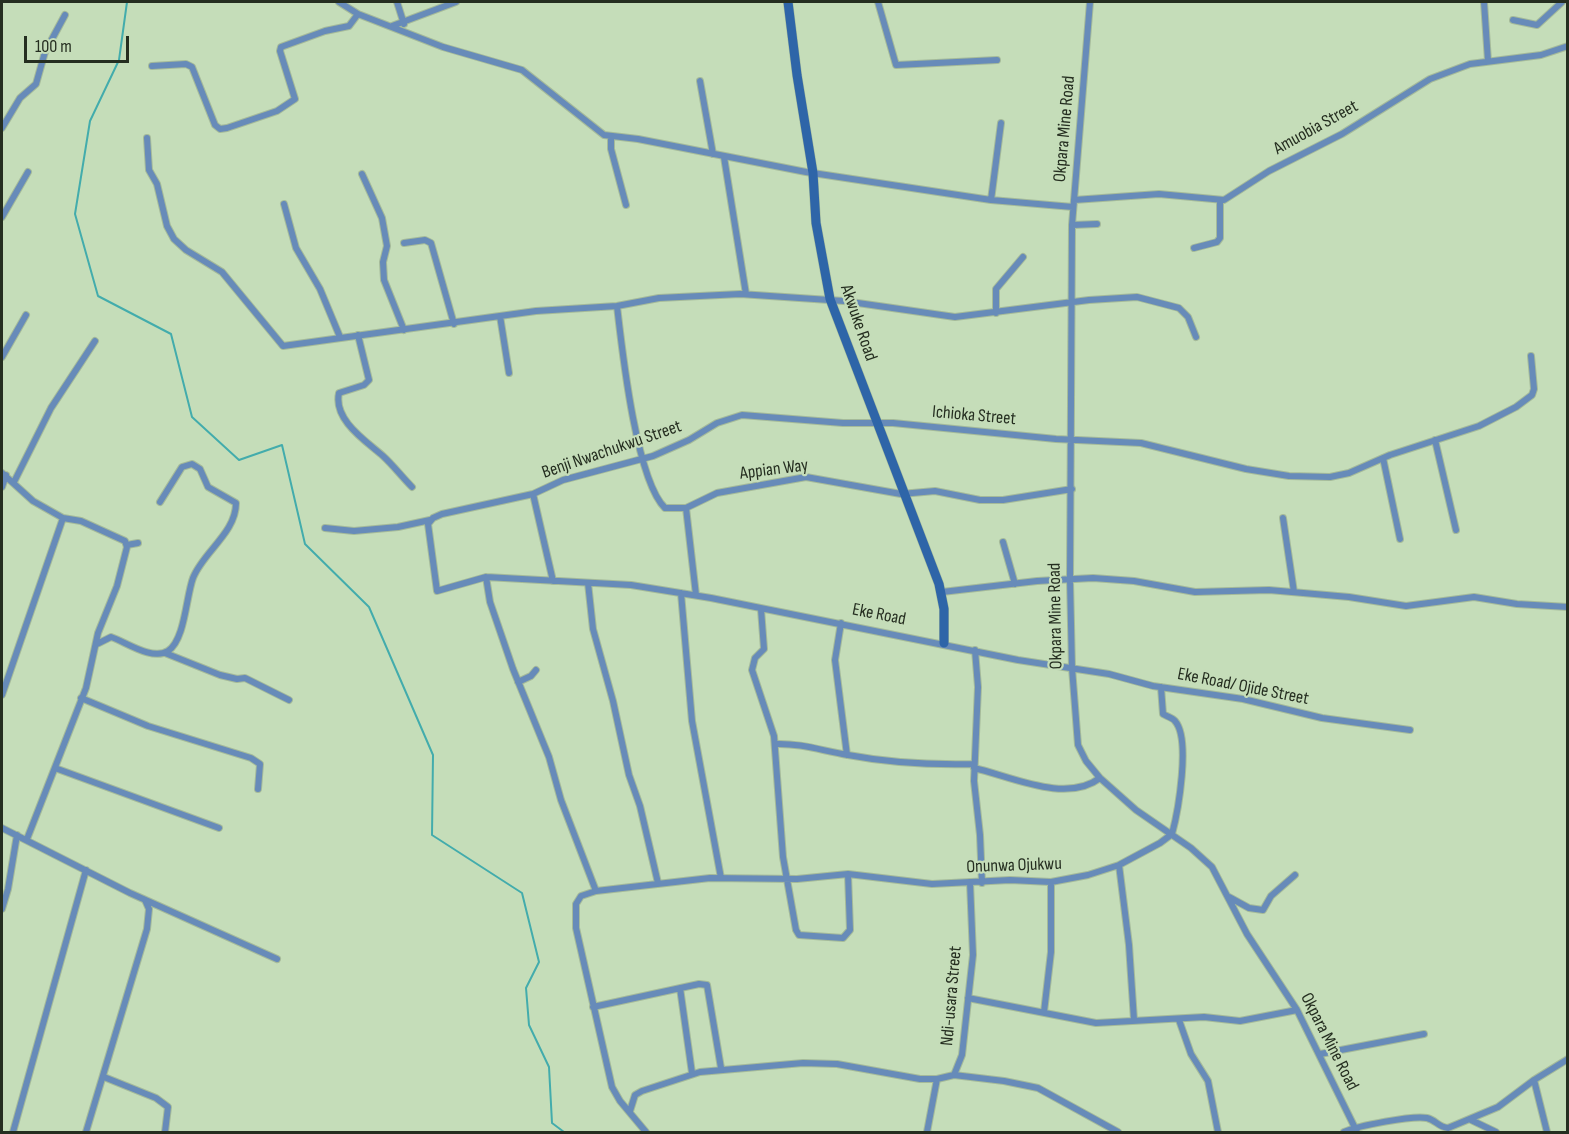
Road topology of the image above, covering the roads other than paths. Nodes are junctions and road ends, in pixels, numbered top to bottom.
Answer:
1 (339, 2) edge
2 (397, 2) edge
3 (456, 2) edge
4 (789, 2) edge
5 (878, 2) edge
6 (1090, 2) edge
7 (1484, 2) edge
8 (1562, 2) edge
9 (358, 14) junction
10 (65, 15) dead end
11 (403, 20) junction
12 (1513, 20) dead end
13 (392, 26) junction
14 (404, 31) junction
15 (1568, 46) edge
16 (997, 60) dead end
17 (1488, 61) junction
18 (152, 66) dead end
19 (700, 81) dead end
20 (1001, 123) dead end
21 (2, 128) edge
22 (611, 137) junction
23 (147, 138) dead end
24 (713, 154) junction
25 (724, 157) junction
26 (28, 172) dead end
27 (813, 173) junction
28 (362, 174) dead end
29 (991, 200) junction
30 (1220, 201) junction
31 (1074, 203) junction
32 (284, 204) dead end
33 (626, 205) dead end
34 (2, 217) edge
35 (1097, 224) dead end
36 (1072, 225) junction
37 (404, 243) dead end
38 (1194, 248) dead end
39 (1023, 257) dead end
40 (746, 294) junction
41 (830, 299) junction
42 (1071, 302) junction
43 (617, 306) junction
44 (996, 313) junction
45 (26, 315) dead end
46 (500, 316) junction
47 (454, 324) junction
48 (404, 330) junction
49 (358, 335) junction
50 (1196, 337) dead end
51 (340, 338) junction
52 (94, 341) dead end
53 (1531, 356) dead end
54 (2, 357) edge
55 (509, 373) dead end
56 (875, 422) junction
57 (1070, 440) junction
58 (1435, 440) junction
59 (1383, 458) junction
60 (642, 460) junction
61 (4, 474) edge
62 (14, 482) junction
63 (2, 487) edge
64 (412, 487) dead end
65 (1072, 489) junction
66 (904, 494) junction
67 (533, 495) junction
68 (160, 502) dead end
69 (686, 508) junction
70 (63, 518) junction
71 (1283, 518) dead end
72 (430, 520) junction
73 (325, 528) dead end
74 (1456, 530) dead end
75 (1400, 538) dead end
76 (1003, 542) dead end
77 (138, 543) dead end
78 (126, 545) junction
79 (486, 577) junction
80 (1070, 580) junction
81 (553, 581) junction
82 (588, 583) junction
83 (1015, 584) junction
84 (942, 592) junction
85 (1294, 592) junction
86 (681, 593) junction
87 (696, 595) junction
88 (1568, 607) edge
89 (761, 609) junction
90 (842, 623) junction
91 (944, 643) junction
92 (97, 644) junction
93 (975, 650) junction
94 (165, 653) junction
95 (1072, 668) junction
96 (536, 670) dead end
97 (518, 682) junction
98 (1161, 687) junction
99 (2, 694) edge
100 (81, 698) junction
101 (289, 700) dead end
102 (1410, 730) dead end
103 (775, 744) junction
104 (847, 755) junction
105 (974, 766) junction
106 (55, 768) junction
107 (1100, 778) junction
108 (258, 789) dead end
109 (2, 828) edge
110 (219, 828) dead end
111 (1172, 834) junction
112 (16, 835) junction
113 (27, 839) junction
114 (1119, 865) junction
115 (86, 870) junction
116 (848, 874) junction
117 (1295, 875) dead end
118 (721, 878) junction
119 (788, 879) junction
120 (970, 882) junction
121 (1051, 882) junction
122 (658, 883) junction
123 (982, 883) junction
124 (596, 891) junction
125 (1229, 897) junction
126 (146, 900) junction
127 (2, 909) edge
128 (278, 959) dead end
129 (680, 988) junction
130 (968, 998) junction
131 (592, 1007) junction
132 (1297, 1010) junction
133 (1044, 1012) junction
134 (1134, 1020) junction
135 (1179, 1020) junction
136 (1424, 1034) dead end
137 (1320, 1054) junction
138 (1568, 1059) edge
139 (721, 1068) junction
140 (692, 1073) junction
141 (954, 1075) junction
142 (104, 1077) junction
143 (937, 1079) junction
144 (1534, 1080) junction
145 (630, 1111) junction
146 (1471, 1120) junction
147 (1355, 1130) edge
148 (13, 1132) edge
149 (86, 1132) edge
150 (165, 1132) edge
151 (646, 1132) edge
152 (927, 1132) edge
153 (1118, 1132) edge
154 (1218, 1132) edge
155 (1344, 1132) edge
156 (1496, 1132) edge
157 (1547, 1132) edge

1 - 9 street
2 - 11 street
3 - 11 street
4 - 27 main road, Akwuke Road
5 - 16 street
6 - 31 street, Okpara Mine Road
7 - 17 street
8 - 12 street
9 - 13 street
9 - 18 street
10 - 21 street
11 - 13 street
11 - 14 street
13 - 14 street
14 - 22 street
15 - 17 street, Amuobia Street
17 - 30 street, Amuobia Street
19 - 24 street
20 - 29 street
22 - 24 street
22 - 33 street
23 - 51 street
24 - 25 street
25 - 27 street
25 - 40 street
26 - 34 street
27 - 29 street
27 - 41 main road, Akwuke Road
28 - 48 street
29 - 31 street
30 - 31 street
30 - 38 street
31 - 36 street, Okpara Mine Road
32 - 51 street
35 - 36 street
36 - 42 street, Okpara Mine Road
37 - 47 street
39 - 44 street
40 - 41 street
40 - 43 street
41 - 44 street
41 - 56 main road, Akwuke Road
42 - 44 street
42 - 50 street
42 - 57 street, Okpara Mine Road
43 - 46 street
43 - 60 street
45 - 54 street
46 - 47 street
46 - 55 street
47 - 48 street
48 - 49 street
49 - 51 street
49 - 64 street
52 - 62 street
53 - 58 street, Ichioka Street
56 - 57 street, Ichioka Street
56 - 60 street, Benji Nwachukwu Street
56 - 66 main road, Akwuke Road
57 - 59 street, Ichioka Street
57 - 65 street, Okpara Mine Road
58 - 59 street, Ichioka Street
58 - 74 street
59 - 75 street
60 - 67 street, Benji Nwachukwu Street
60 - 69 street
61 - 62 street
61 - 63 street
62 - 70 street
65 - 66 street, Appian Way
65 - 80 street, Okpara Mine Road
66 - 69 street, Appian Way
66 - 84 main road, Akwuke Road
67 - 72 street, Benji Nwachukwu Street
67 - 81 street
68 - 94 street
69 - 87 street
70 - 78 street
70 - 99 street
71 - 85 street
72 - 73 street, Benji Nwachukwu Street
72 - 79 street, Eke Road
76 - 83 street
77 - 78 street
78 - 92 street
79 - 81 street, Eke Road
79 - 97 street
80 - 83 street
80 - 85 street
80 - 95 street, Okpara Mine Road
81 - 82 street, Eke Road
82 - 86 street, Eke Road
82 - 122 street
83 - 84 street
84 - 91 main road, Akwuke Road
85 - 88 street
86 - 87 street, Eke Road
86 - 118 street
87 - 89 street, Eke Road
89 - 90 street, Eke Road
89 - 103 street
90 - 91 street, Eke Road
90 - 104 street
91 - 93 street, Eke Road
92 - 94 street
92 - 100 street
93 - 95 street, Eke Road
93 - 105 street
94 - 101 street
95 - 98 street, Eke Road/ Ojide Street
95 - 107 street, Okpara Mine Road
96 - 97 street
97 - 124 street
98 - 102 street, Eke Road/ Ojide Street
98 - 111 street
100 - 106 street
100 - 108 street
103 - 104 street
103 - 119 street
104 - 105 street
105 - 107 street
105 - 123 street
106 - 110 street
106 - 113 street
107 - 111 street, Okpara Mine Road
109 - 112 street
111 - 114 street, Onunwa Ojukwu
111 - 125 street, Okpara Mine Road
112 - 113 street
112 - 127 street
113 - 115 street
114 - 121 street, Onunwa Ojukwu
114 - 134 street
115 - 126 street
115 - 148 street
116 - 119 street, Onunwa Ojukwu
116 - 119 street
116 - 120 street, Onunwa Ojukwu
117 - 125 street
118 - 119 street, Onunwa Ojukwu
118 - 122 street, Onunwa Ojukwu
120 - 123 street, Onunwa Ojukwu
120 - 130 street, Ndi-usara Street
121 - 123 street, Onunwa Ojukwu
121 - 133 street
122 - 124 street, Onunwa Ojukwu
124 - 131 street
125 - 132 street, Okpara Mine Road
126 - 128 street
126 - 142 street
129 - 131 street
129 - 139 street
129 - 140 street
130 - 133 street
130 - 141 street, Ndi-usara Street
131 - 145 street
132 - 135 street
132 - 137 street, Okpara Mine Road
133 - 134 street
134 - 135 street
135 - 154 street
136 - 137 street
137 - 147 street, Okpara Mine Road
138 - 144 street
139 - 140 street
139 - 143 street
140 - 145 street
141 - 143 street
141 - 153 street
142 - 149 street
142 - 150 street
143 - 152 street
144 - 146 street
144 - 157 street
145 - 151 street
146 - 147 street
146 - 156 street
147 - 155 street

